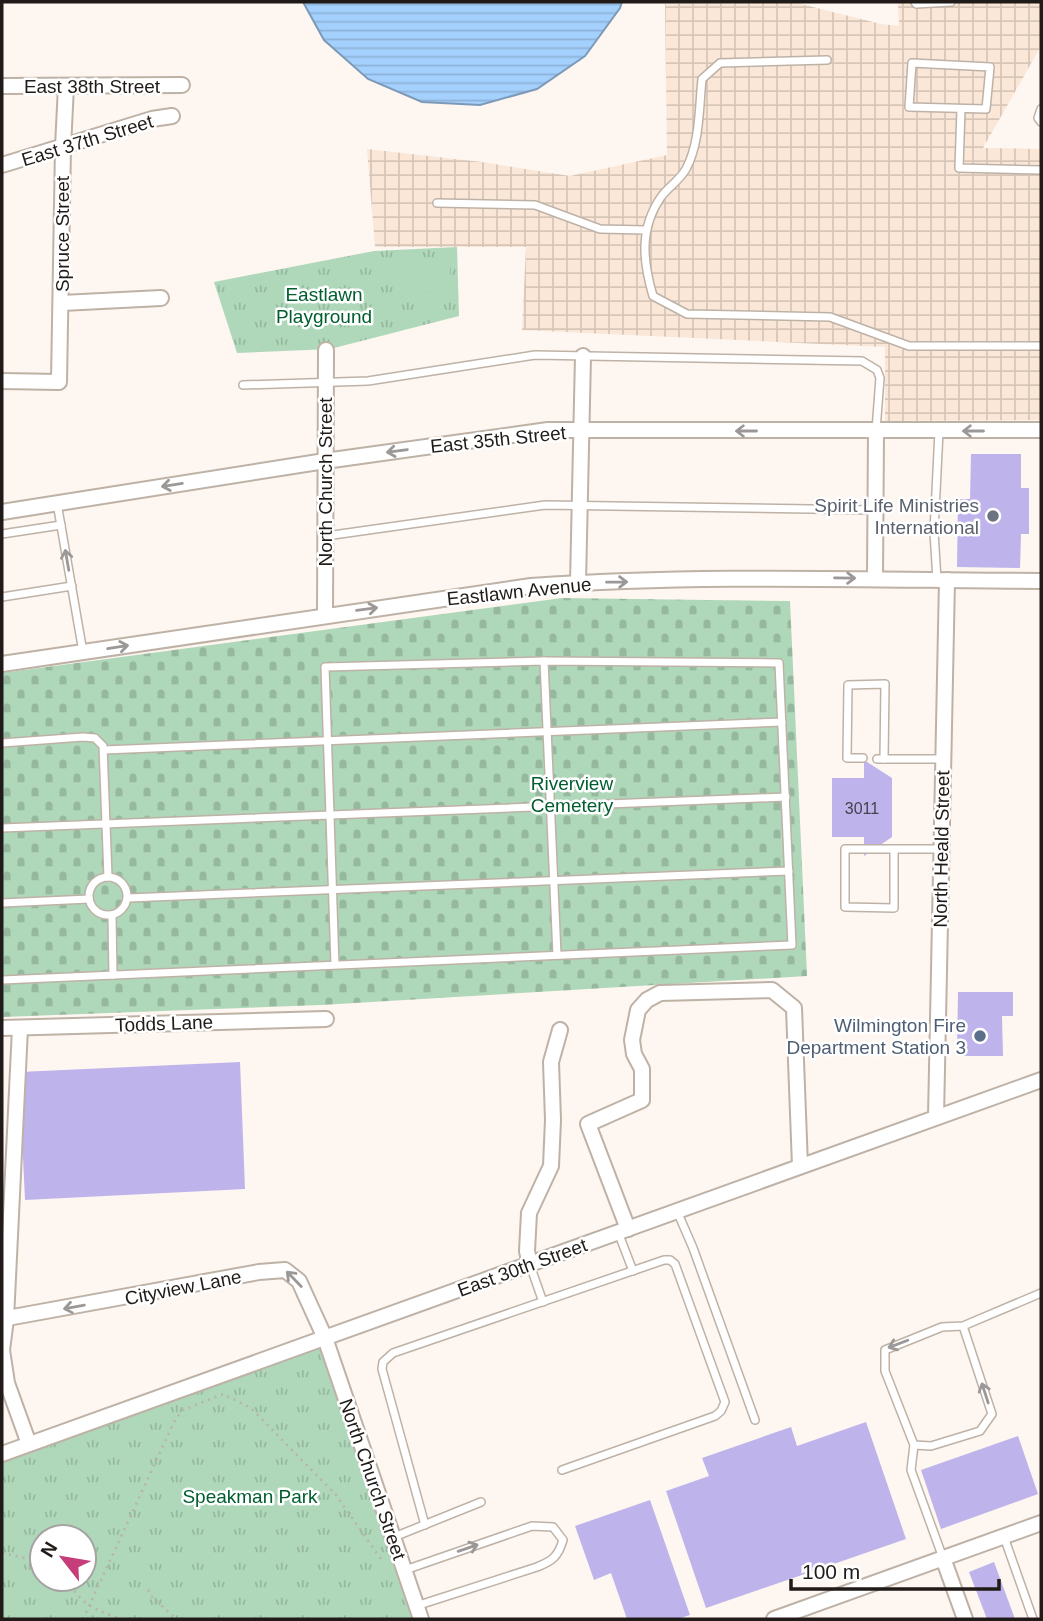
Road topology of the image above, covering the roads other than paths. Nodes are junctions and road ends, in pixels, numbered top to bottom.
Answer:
1 (915, 2) edge
2 (951, 2) edge
3 (827, 60) dead end
4 (182, 85) dead end
5 (2, 86) edge
6 (66, 86) junction
7 (1041, 109) edge
8 (961, 110) junction
9 (172, 116) dead end
10 (1041, 122) edge
11 (63, 147) junction
12 (2, 165) edge
13 (1041, 170) edge
14 (437, 203) dead end
15 (646, 230) junction
16 (161, 298) dead end
17 (62, 303) junction
18 (1041, 346) edge
19 (326, 350) dead end
20 (583, 356) junction
21 (2, 381) edge
22 (326, 383) junction
23 (243, 385) dead end
24 (582, 430) junction
25 (1041, 430) edge
26 (939, 431) junction
27 (876, 432) junction
28 (325, 461) junction
29 (57, 503) junction
30 (582, 505) junction
31 (876, 510) junction
32 (2, 512) edge
33 (61, 525) junction
34 (2, 534) edge
35 (325, 536) junction
36 (875, 579) junction
37 (942, 580) junction
38 (1041, 581) edge
39 (578, 583) junction
40 (72, 586) junction
41 (2, 597) edge
42 (325, 615) junction
43 (83, 652) junction
44 (544, 661) junction
45 (2, 664) edge
46 (782, 722) junction
47 (547, 732) junction
48 (328, 741) junction
49 (2, 743) edge
50 (104, 750) junction
51 (863, 758) dead end
52 (943, 760) junction
53 (786, 797) junction
54 (551, 806) junction
55 (330, 815) junction
56 (107, 824) junction
57 (2, 828) edge
58 (894, 849) junction
59 (942, 849) junction
60 (789, 871) junction
61 (108, 877) junction
62 (554, 881) junction
63 (332, 890) junction
64 (128, 898) junction
65 (89, 900) junction
66 (2, 903) edge
67 (112, 916) junction
68 (557, 955) junction
69 (335, 965) junction
70 (113, 975) junction
71 (2, 980) edge
72 (326, 1019) dead end
73 (20, 1027) junction
74 (2, 1028) edge
75 (560, 1030) dead end
76 (1041, 1080) edge
77 (936, 1117) junction
78 (800, 1166) junction
79 (677, 1211) junction
80 (6, 1227) edge
81 (623, 1231) junction
82 (530, 1265) junction
83 (633, 1271) junction
84 (1041, 1293) edge
85 (543, 1302) junction
86 (4, 1319) edge
87 (964, 1326) junction
88 (326, 1338) junction
89 (755, 1420) dead end
90 (29, 1444) junction
91 (914, 1445) junction
92 (2, 1454) edge
93 (562, 1470) dead end
94 (481, 1502) dead end
95 (1041, 1523) edge
96 (425, 1525) junction
97 (393, 1537) junction
98 (1004, 1537) junction
99 (943, 1558) junction
100 (404, 1570) junction
101 (418, 1613) edge
102 (774, 1619) edge
103 (965, 1619) edge
104 (1033, 1619) edge

1 - 2 lane
3 - 15 lane
4 - 6 street, East 38th Street
5 - 6 street, East 38th Street
6 - 11 street, Spruce Street
7 - 10 lane
8 - 8 lane
8 - 13 lane
9 - 11 street, East 37th Street
11 - 12 street, East 37th Street
11 - 17 street, Spruce Street
14 - 15 lane
15 - 18 lane
16 - 17 street
17 - 21 street, Spruce Street
19 - 22 street, North Church Street
20 - 22 lane
20 - 24 street
20 - 27 lane
22 - 23 lane
22 - 28 street, North Church Street
27 -> 24 street, East 35th Street
24 -> 28 street, East 35th Street
24 - 30 street
25 -> 26 street, East 35th Street
26 - 27 street, East 35th Street
26 - 37 lane
27 - 31 street
28 -> 29 street, East 35th Street
28 - 35 street, North Church Street
29 - 32 street, East 35th Street
29 - 33 lane
30 - 31 lane
30 - 35 lane
30 - 39 street
31 - 36 street
33 - 34 lane
40 -> 33 lane
35 - 42 street, North Church Street
36 - 37 street, Eastlawn Avenue
39 -> 36 street, Eastlawn Avenue
37 - 38 street, Eastlawn Avenue
37 - 52 street, North Heald Street
42 -> 39 street, Eastlawn Avenue
40 - 41 lane
40 - 43 lane
43 -> 42 street, Eastlawn Avenue
43 - 45 street, Eastlawn Avenue
44 - 46 lane
44 - 47 lane
44 - 48 lane
46 - 47 lane
46 - 53 lane
47 - 48 lane
47 - 54 lane
48 - 50 lane
48 - 55 lane
49 - 50 lane
50 - 56 lane
51 - 52 lane
52 - 59 street, North Heald Street
53 - 54 lane
53 - 60 lane
54 - 55 lane
54 - 62 lane
55 - 56 lane
55 - 63 lane
56 - 57 lane
56 - 61 lane
58 - 58 lane
58 - 59 lane
59 - 77 street, North Heald Street
60 - 62 lane
60 - 68 lane
61 - 64 lane
61 - 65 lane
62 - 63 lane
62 - 68 lane
63 - 64 lane
63 - 69 lane
64 - 67 lane
65 - 66 lane
65 - 67 lane
67 - 70 lane
68 - 69 lane
69 - 70 lane
70 - 71 lane
72 - 73 street, Todds Lane
73 - 74 street, Todds Lane
73 - 80 street
75 - 82 street
76 - 77 street, East 30th Street
77 - 78 street, East 30th Street
78 - 79 street, East 30th Street
78 - 81 street
79 - 81 street, East 30th Street
79 - 89 lane
80 - 86 street
81 - 82 street, East 30th Street
81 - 83 lane
82 - 85 lane
82 - 88 street, East 30th Street
83 - 85 lane
83 - 93 lane
84 - 87 lane
85 - 96 lane
88 -> 86 street, Cityview Lane
86 - 90 street
91 -> 87 lane
87 -> 91 lane
88 - 90 street, East 30th Street
88 - 97 street, North Church Street
90 - 92 street, East 30th Street
91 - 99 lane
94 - 96 lane
95 - 98 street
96 - 97 lane
97 - 100 street, North Church Street
98 - 99 street
98 - 104 lane
99 - 102 street
99 - 103 street
100 - 101 street, North Church Street
100 -> 101 lane

